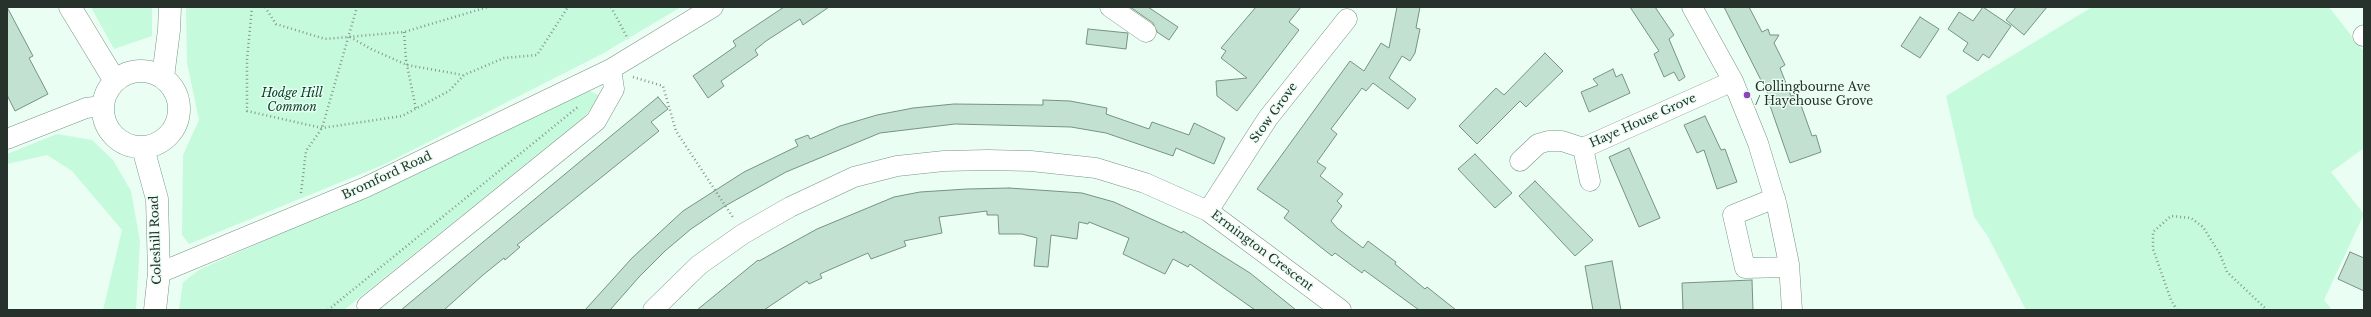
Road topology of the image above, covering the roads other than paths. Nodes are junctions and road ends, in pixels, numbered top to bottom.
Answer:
1 (70, 7) edge
2 (170, 7) edge
3 (713, 7) edge
4 (1110, 7) edge
5 (1692, 7) edge
6 (1347, 19) dead end
7 (1146, 32) dead end
8 (611, 69) junction
9 (162, 77) junction
10 (114, 81) junction
11 (1733, 81) junction
12 (102, 106) junction
13 (7, 139) edge
14 (143, 148) junction
15 (1583, 148) junction
16 (1520, 161) dead end
17 (1590, 181) dead end
18 (1774, 198) junction
19 (1208, 211) junction
20 (1789, 267) junction
21 (159, 273) junction
22 (367, 306) dead end
23 (155, 310) edge
24 (652, 310) edge
25 (1341, 310) edge
26 (1792, 310) edge

1 - 10 main road
2 - 9 main road
3 - 8 street, Bromford Road
4 - 7 street
5 - 11 street
6 - 19 street, Stow Grove
8 - 21 street, Bromford Road
8 - 22 street
9 - 10 main road
9 - 14 main road
10 - 12 main road
11 - 15 street, Haye House Grove
11 - 18 street
12 - 13 street
12 - 14 main road
14 - 21 main road, Coleshill Road
15 - 16 street
15 - 17 street, Haye House Grove
18 - 20 street
18 - 20 street
19 - 24 street, Ermington Crescent
19 - 25 street, Ermington Crescent
20 - 26 street
21 - 23 main road, Coleshill Road

